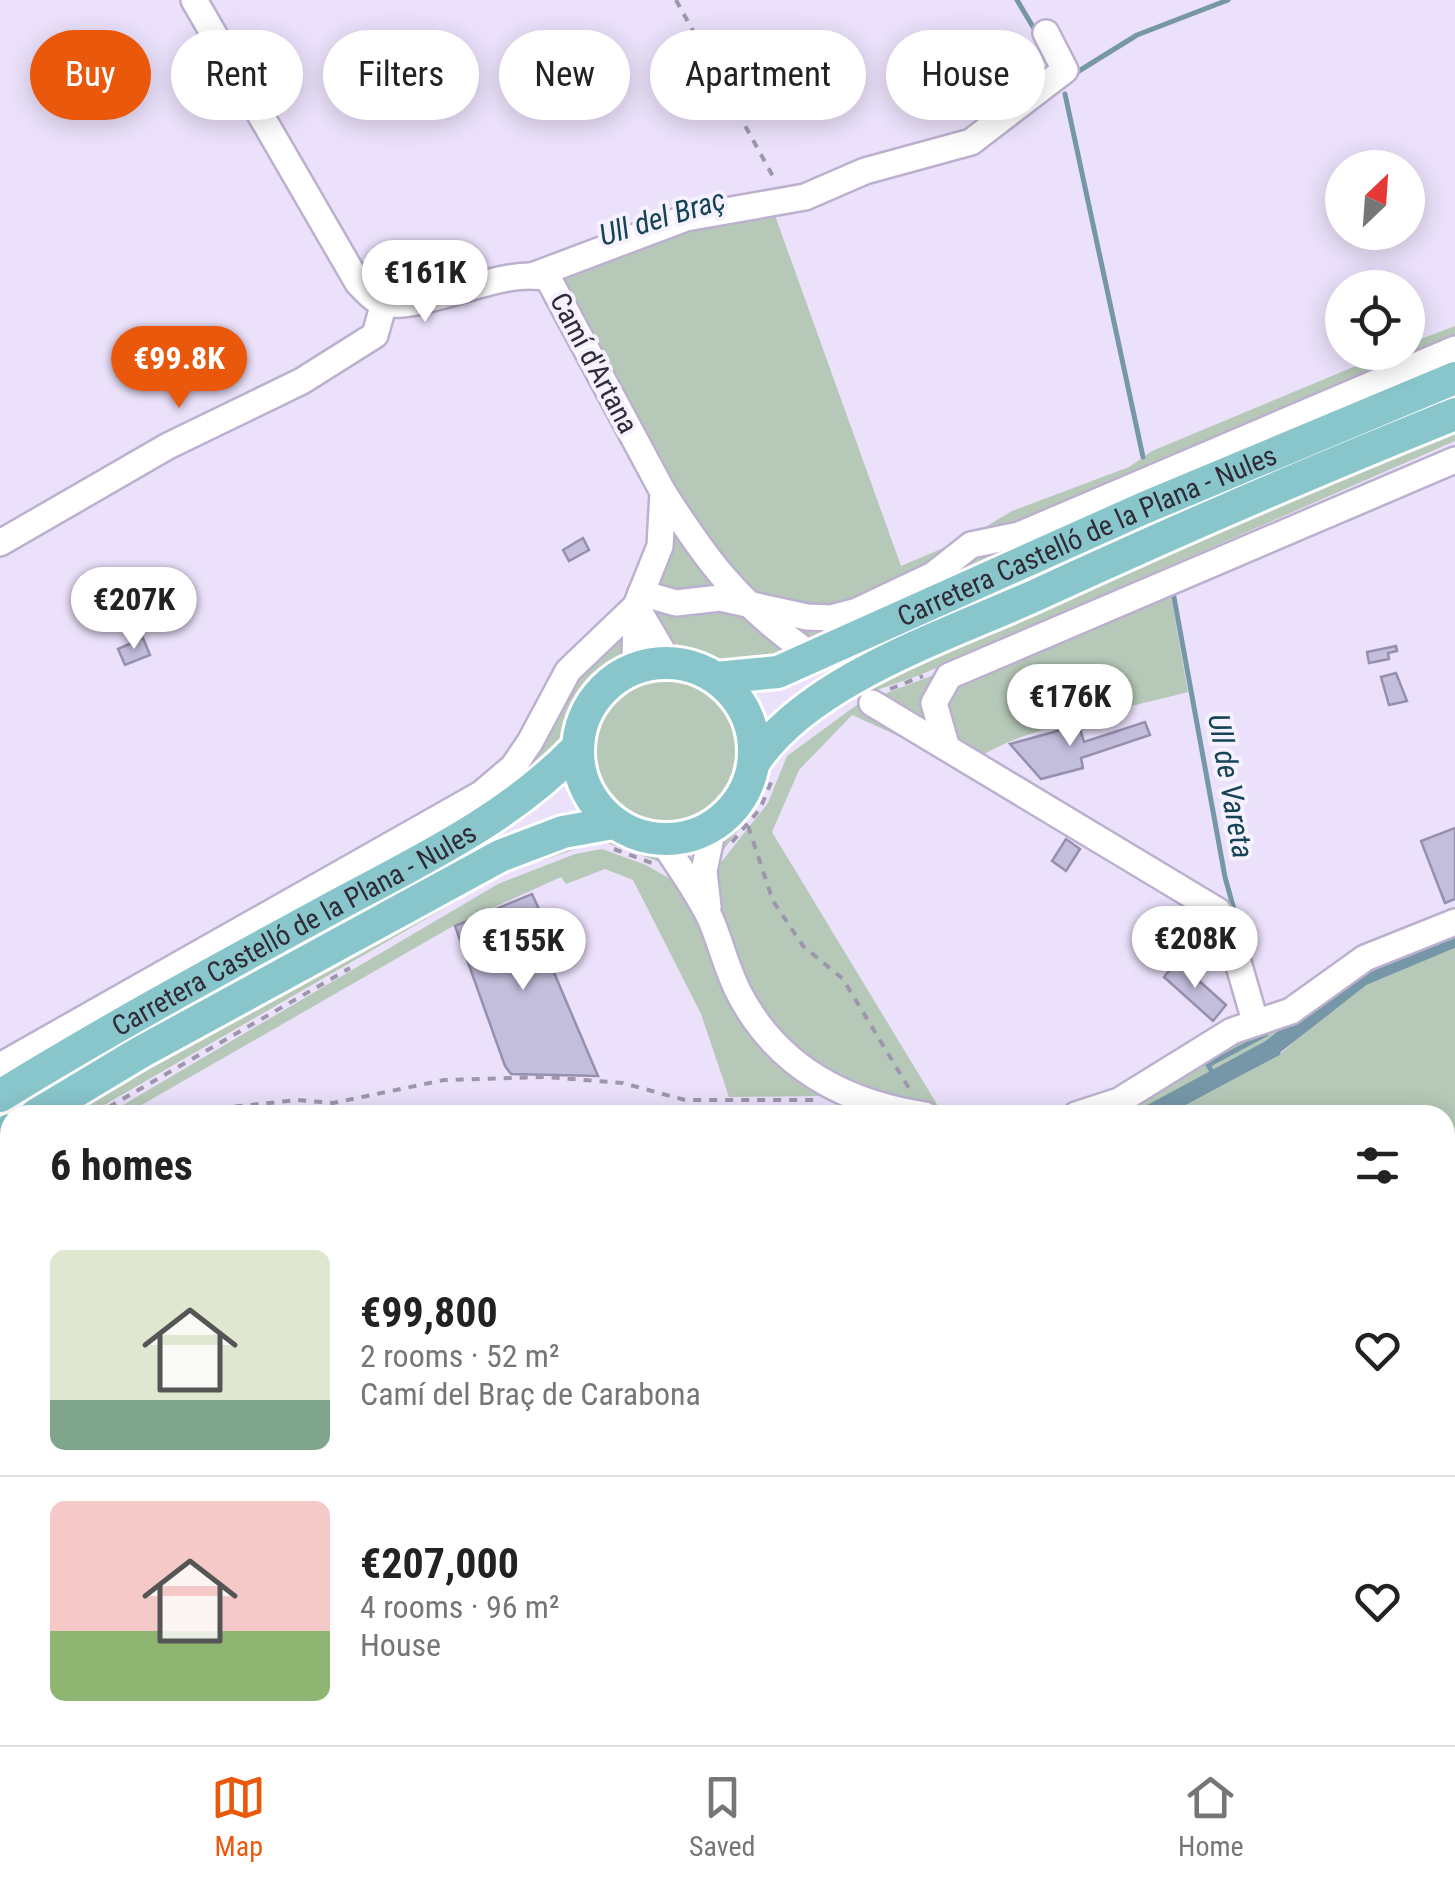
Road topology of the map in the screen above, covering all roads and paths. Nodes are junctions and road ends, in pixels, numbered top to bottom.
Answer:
1 (194, 0) edge
2 (676, 0) edge
3 (1046, 32) dead end
4 (786, 201) junction
5 (532, 276) junction
6 (384, 303) junction
7 (1455, 349) edge
8 (1455, 378) edge
9 (1455, 414) edge
10 (1455, 460) edge
11 (663, 492) junction
12 (0, 543) edge
13 (639, 599) junction
14 (746, 601) junction
15 (800, 646) dead end
16 (669, 662) junction
17 (635, 667) junction
18 (716, 678) junction
19 (872, 703) dead end
20 (946, 745) junction
21 (576, 748) junction
22 (755, 760) junction
23 (613, 823) junction
24 (748, 826) dead end
25 (713, 828) junction
26 (662, 840) junction
27 (710, 917) junction
28 (1455, 922) edge
29 (1255, 1022) junction
30 (0, 1066) edge
31 (846, 1095) junction
32 (0, 1096) edge
33 (53, 1105) edge
34 (250, 1105) edge
35 (874, 1105) edge
36 (919, 1105) edge
37 (1105, 1105) edge

1 - 6 street
2 - 4 path
3 - 4 street
4 - 5 street
5 - 6 street, Camí d'Artana
5 - 11 street, Camí d'Artana
6 - 12 street
7 - 14 street
8 - 18 main road, Carretera Castelló de la Plana - Nules
9 - 22 main road, Carretera Castelló de la Plana - Nules
10 - 20 street
11 - 13 street
11 - 14 street
13 - 14 street
13 - 16 street
13 - 17 street
13 - 30 street
14 - 15 street
16 - 17 main road
16 - 18 main road
17 - 21 main road
18 - 22 main road
19 - 20 street
20 - 29 street
21 - 23 main road
21 - 32 main road, Carretera Castelló de la Plana - Nules
22 - 25 main road
23 - 26 main road
23 - 33 main road, Carretera Castelló de la Plana - Nules
24 - 36 path
25 - 26 main road
25 - 27 street
26 - 27 street
27 - 31 street
28 - 29 street
29 - 37 street
31 - 34 path
31 - 35 street

